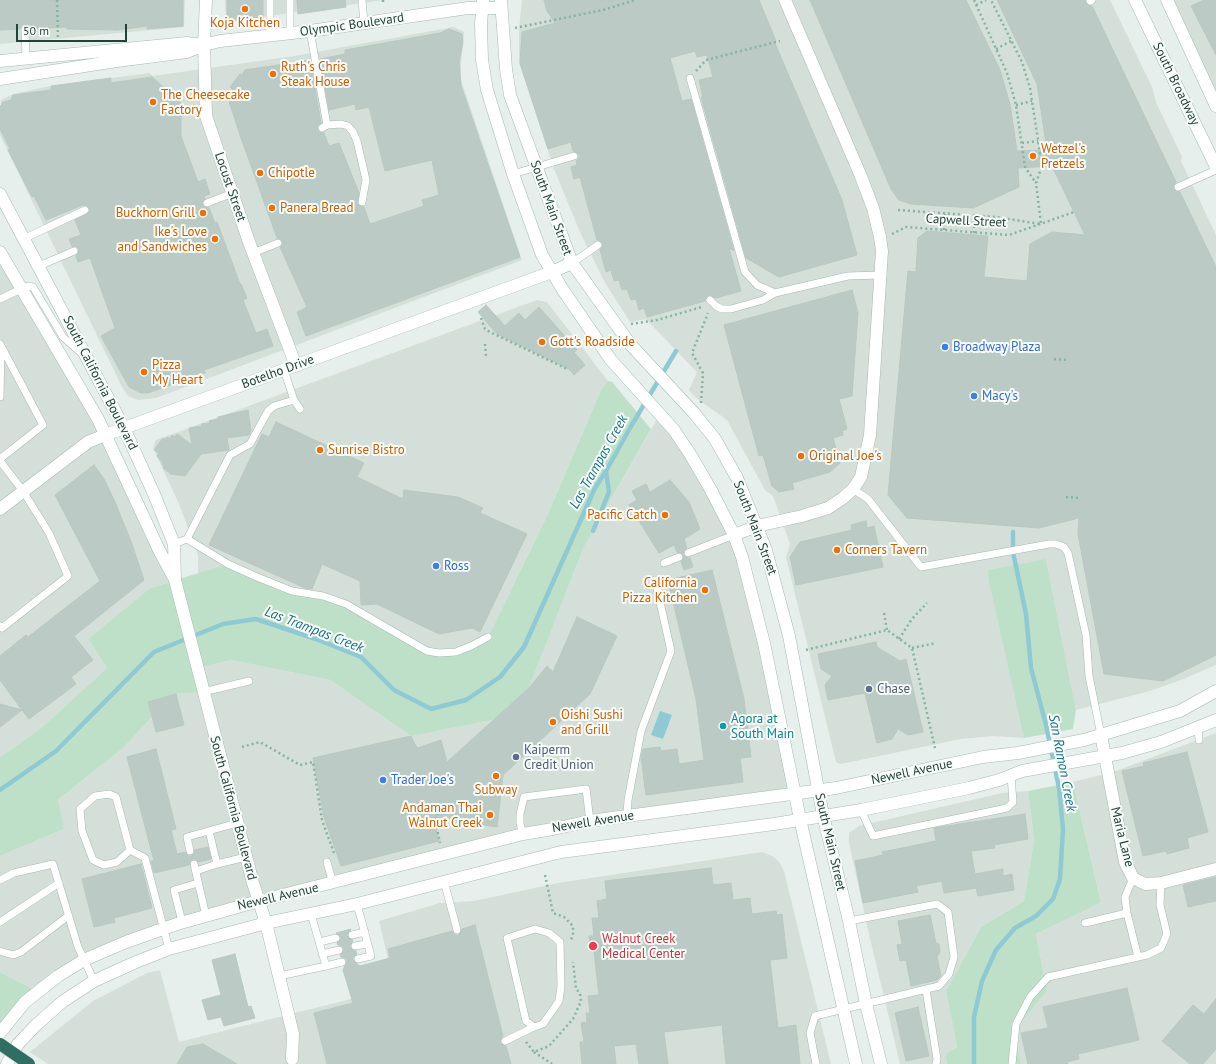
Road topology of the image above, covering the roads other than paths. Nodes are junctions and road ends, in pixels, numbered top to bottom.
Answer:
1 (206, 0) edge
2 (270, 0) edge
3 (290, 0) edge
4 (362, 0) edge
5 (785, 0) edge
6 (1136, 0) edge
7 (1171, 1) edge
8 (482, 4) edge
9 (501, 4) edge
10 (364, 23) junction
11 (26, 29) dead end
12 (310, 31) junction
13 (290, 33) junction
14 (270, 36) junction
15 (204, 45) junction
16 (26, 59) junction
17 (0, 61) edge
18 (690, 78) road end
19 (0, 79) edge
20 (1216, 106) edge
21 (574, 156) dead end
22 (536, 168) junction
23 (1216, 168) edge
24 (513, 174) junction
25 (1178, 187) dead end
26 (233, 193) junction
27 (0, 194) edge
28 (362, 202) dead end
29 (207, 203) dead end
30 (85, 210) dead end
31 (23, 238) junction
32 (278, 243) dead end
33 (598, 245) dead end
34 (74, 251) dead end
35 (0, 252) edge
36 (253, 253) junction
37 (572, 263) junction
38 (39, 266) junction
39 (552, 272) junction
40 (880, 275) junction
41 (21, 289) junction
42 (776, 293) junction
43 (0, 299) edge
44 (709, 302) road end
45 (0, 345) edge
46 (90, 361) junction
47 (296, 366) junction
48 (284, 370) junction
49 (0, 387) edge
50 (0, 397) edge
51 (294, 400) junction
52 (300, 409) dead end
53 (124, 428) junction
54 (105, 435) junction
55 (0, 460) edge
56 (853, 489) junction
57 (23, 491) junction
58 (0, 509) edge
59 (757, 526) junction
60 (734, 535) junction
61 (187, 539) junction
62 (174, 544) junction
63 (688, 553) dead end
64 (679, 557) dead end
65 (664, 563) dead end
66 (175, 580) junction
67 (655, 580) dead end
68 (0, 626) edge
69 (488, 637) dead end
70 (249, 681) dead end
71 (1216, 691) edge
72 (204, 692) junction
73 (1216, 720) edge
74 (1101, 735) junction
75 (1104, 756) junction
76 (1016, 774) junction
77 (818, 789) junction
78 (795, 794) junction
79 (861, 810) junction
80 (823, 815) junction
81 (627, 816) junction
82 (800, 819) junction
83 (590, 821) junction
84 (237, 823) junction
85 (209, 831) junction
86 (524, 834) junction
87 (130, 850) junction
88 (190, 851) dead end
89 (246, 857) junction
90 (327, 862) dead end
91 (217, 864) junction
92 (1216, 869) edge
93 (1133, 878) junction
94 (0, 880) edge
95 (444, 881) junction
96 (59, 883) junction
97 (198, 883) junction
98 (1161, 883) junction
99 (333, 884) junction
100 (259, 901) junction
101 (357, 904) junction
102 (1127, 913) junction
103 (311, 914) junction
104 (68, 916) junction
105 (206, 916) junction
106 (850, 921) junction
107 (0, 922) edge
108 (182, 922) junction
109 (266, 923) junction
110 (1085, 923) dead end
111 (164, 929) junction
112 (457, 930) dead end
113 (364, 932) junction
114 (352, 935) dead end
115 (336, 938) dead end
116 (319, 942) junction
117 (368, 944) junction
118 (355, 946) dead end
119 (169, 949) junction
120 (339, 950) dead end
121 (0, 951) edge
122 (322, 954) junction
123 (1138, 957) junction
124 (358, 958) dead end
125 (84, 960) junction
126 (342, 962) dead end
127 (326, 966) junction
128 (279, 976) junction
129 (94, 981) junction
130 (926, 990) junction
131 (866, 1004) junction
132 (843, 1010) junction
133 (534, 1027) junction
134 (0, 1033) edge
135 (505, 1041) dead end
136 (0, 1044) edge
137 (295, 1062) edge
138 (7, 1064) edge
139 (29, 1064) edge
140 (816, 1064) edge
141 (856, 1064) edge
142 (881, 1064) edge
143 (936, 1064) edge
144 (1012, 1064) edge

1 - 15 street, Locust Street
2 - 14 lane
3 - 13 lane
4 - 10 lane
5 - 40 street
6 - 23 street, South Broadway
7 - 20 street, South Broadway
8 - 9 street, Olympic Boulevard
8 - 10 street, Olympic Boulevard
8 - 24 street, South Main Street
9 - 22 street, South Main Street
10 - 12 street, Olympic Boulevard
11 - 16 lane
12 - 13 street, Olympic Boulevard
12 - 28 lane
13 - 14 street, Olympic Boulevard
14 - 15 street, Olympic Boulevard
15 - 16 street, Olympic Boulevard
15 - 19 street, Olympic Boulevard
15 - 26 street, Locust Street
16 - 17 street, Olympic Boulevard
18 - 42 lane
21 - 22 lane
22 - 24 lane
22 - 37 street, South Main Street
23 - 25 lane
24 - 39 street, South Main Street
26 - 29 lane
26 - 36 street, Locust Street
27 - 31 street, South California Boulevard
30 - 31 lane
31 - 38 street, South California Boulevard
32 - 36 lane
33 - 37 lane
34 - 38 lane
35 - 41 street, South California Boulevard
36 - 47 street, Locust Street
37 - 39 street, Botelho Drive
37 - 59 street, South Main Street
38 - 46 street, South California Boulevard
39 - 47 street, Botelho Drive
39 - 60 street, South Main Street
40 - 42 lane
40 - 56 street
41 - 43 lane
41 - 46 lane
41 - 54 street, South California Boulevard
42 - 44 lane
45 - 49 lane
45 - 55 lane
46 - 53 street, South California Boulevard
47 - 48 street, Botelho Drive
48 - 51 lane
48 - 53 street, Botelho Drive
49 - 50 lane
51 - 52 lane
51 - 61 lane
53 - 54 street, Botelho Drive
53 - 62 street, South California Boulevard
54 - 57 street, Botelho Drive
54 - 66 street, South California Boulevard
55 - 57 lane
56 - 59 street
56 - 74 lane
57 - 58 street, Botelho Drive
57 - 68 lane
59 - 60 street
59 - 77 street, South Main Street
60 - 63 lane
60 - 78 street, South Main Street
61 - 62 lane
61 - 69 lane
62 - 66 street, South California Boulevard
64 - 65 lane
66 - 72 street, South California Boulevard
67 - 81 lane
70 - 72 lane
71 - 74 street, Newell Avenue
72 - 84 street, South California Boulevard
73 - 75 street, Newell Avenue
74 - 75 street, Maria Lane
74 - 77 street, Newell Avenue
75 - 76 street, Newell Avenue
75 - 93 street, Maria Lane
76 - 79 street, Newell Avenue
76 - 79 lane
77 - 78 street, Newell Avenue
77 - 80 street, South Main Street
78 - 81 street, Newell Avenue
78 - 82 street, South Main Street
79 - 80 street, Newell Avenue
80 - 82 street, Newell Avenue
80 - 106 street, South Main Street
81 - 83 street, Newell Avenue
82 - 95 street, Newell Avenue
82 - 132 street, South Main Street
83 - 86 street, Newell Avenue
83 - 86 lane
84 - 85 lane
84 - 89 street, South California Boulevard
85 - 88 lane
85 - 91 lane
86 - 99 street, Newell Avenue
87 - 87 lane
87 - 111 lane
89 - 91 lane
89 - 100 street, South California Boulevard
90 - 99 lane
91 - 97 lane
92 - 98 street, Maria Lane
93 - 98 street, Maria Lane
93 - 102 lane
94 - 96 lane
95 - 101 street, Newell Avenue
95 - 112 lane
96 - 104 lane
96 - 107 lane
97 - 105 lane
97 - 108 lane
98 - 123 lane
99 - 100 street, Newell Avenue
100 - 105 street, Newell Avenue
100 - 109 street, South California Boulevard
101 - 103 street, Newell Avenue
101 - 113 lane
102 - 110 lane
102 - 123 lane
103 - 109 street, Newell Avenue
103 - 116 lane
104 - 121 lane
104 - 125 lane
105 - 108 street, Newell Avenue
106 - 130 lane
106 - 131 street, South Main Street
108 - 111 street, Newell Avenue
109 - 119 street, Newell Avenue
109 - 128 street, South California Boulevard
111 - 119 lane
111 - 125 street, Newell Avenue
113 - 114 lane
113 - 117 lane
115 - 116 lane
116 - 122 lane
117 - 118 lane
117 - 124 lane
119 - 129 street, Newell Avenue
120 - 122 lane
122 - 127 lane
123 - 144 lane
125 - 129 lane
125 - 134 street, Newell Avenue
126 - 127 lane
127 - 128 lane
128 - 137 street, South California Boulevard
129 - 138 street, Newell Avenue
130 - 131 lane
130 - 143 lane
131 - 132 lane
131 - 142 street, South Main Street
132 - 140 lane
132 - 141 street, South Main Street
133 - 133 lane
133 - 135 lane
136 - 139 highway, bridge

